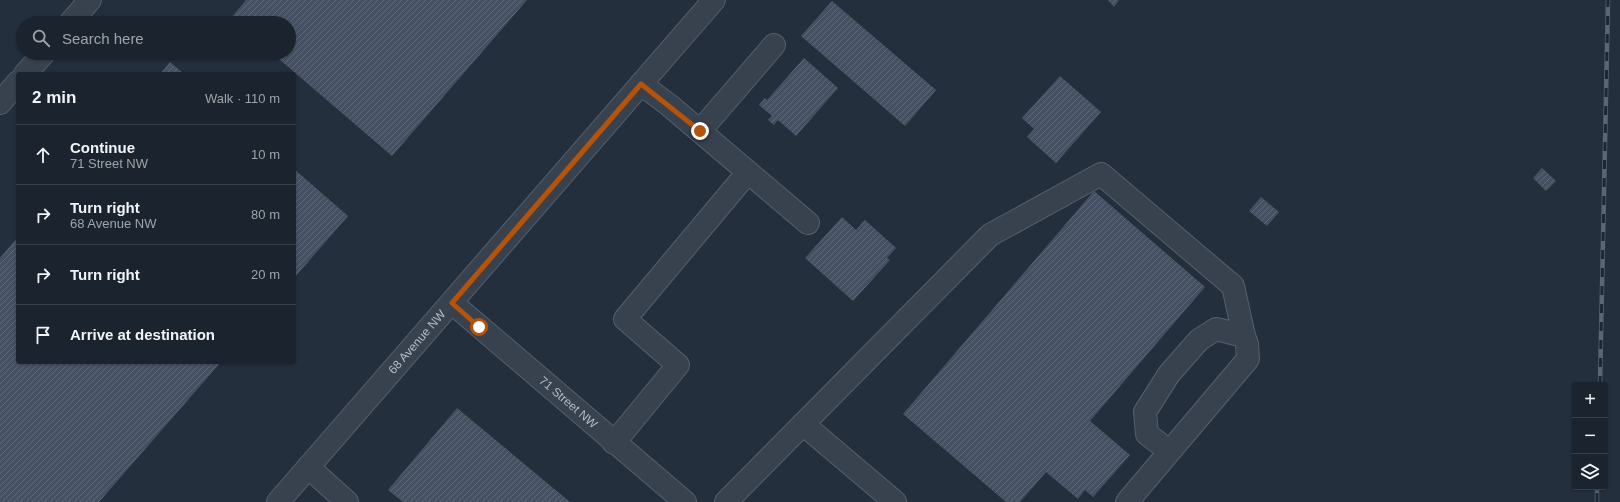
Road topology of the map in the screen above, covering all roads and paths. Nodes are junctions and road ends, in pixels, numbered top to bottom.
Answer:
1 (90, 0) edge
2 (714, 0) edge
3 (76, 16) edge
4 (774, 45) dead end
5 (38, 60) edge
6 (27, 72) edge
7 (16, 84) edge
8 (641, 84) junction
9 (0, 102) edge
10 (700, 131) junction
11 (748, 172) junction
12 (808, 223) dead end
13 (452, 303) junction
14 (1244, 336) junction
15 (803, 424) junction
16 (614, 443) junction
17 (1169, 451) junction
18 (308, 467) junction
19 (278, 502) edge
20 (347, 502) edge
21 (685, 502) edge
22 (726, 502) edge
23 (895, 502) edge
24 (1127, 502) edge

1 - 3 street
2 - 8 street, 68 Avenue NW
4 - 10 street
5 - 6 street
7 - 9 street
8 - 10 street
8 - 13 street, 68 Avenue NW
10 - 11 street
11 - 12 street
11 - 16 street
13 - 16 street, 71 Street NW
13 - 18 street, 68 Avenue NW
14 - 15 street
14 - 17 street
14 - 17 street
15 - 22 street
15 - 23 street
16 - 21 street, 71 Street NW
17 - 24 street
18 - 19 street, 68 Avenue NW
18 - 20 street

